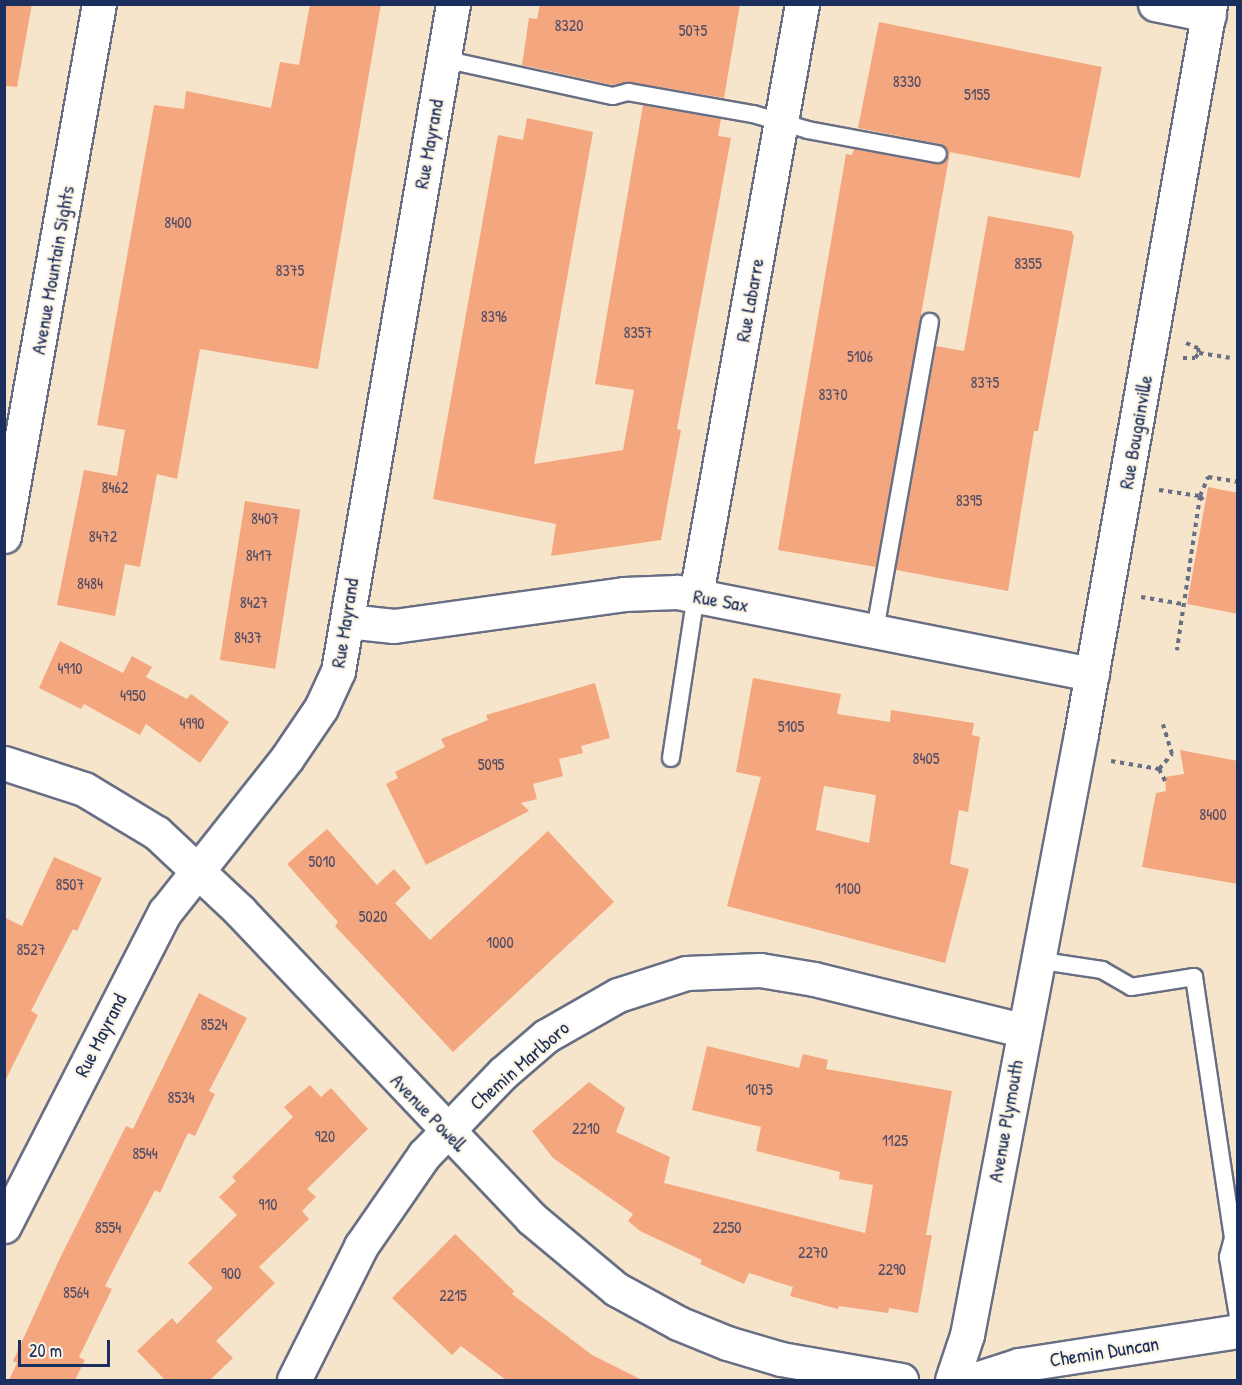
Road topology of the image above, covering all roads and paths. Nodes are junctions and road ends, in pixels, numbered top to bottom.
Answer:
1 (99, 4) edge
2 (453, 4) edge
3 (802, 4) edge
4 (1155, 4) edge
5 (1210, 10) edge
6 (443, 59) junction
7 (781, 121) junction
8 (938, 154) dead end
9 (930, 322) dead end
10 (1186, 343) dead end
11 (1199, 353) junction
12 (1184, 358) dead end
13 (1230, 358) dead end
14 (1238, 482) edge
15 (1159, 490) dead end
16 (1201, 498) junction
17 (4, 536) edge
18 (696, 595) junction
19 (1141, 597) dead end
20 (1182, 604) junction
21 (347, 621) junction
22 (874, 630) junction
23 (1177, 650) dead end
24 (1092, 674) junction
25 (1163, 724) dead end
26 (671, 758) dead end
27 (1111, 761) dead end
28 (4, 763) edge
29 (1160, 769) junction
30 (1166, 783) dead end
31 (1055, 859) joint
32 (197, 870) junction
33 (1036, 960) junction
34 (1022, 1030) junction
35 (446, 1130) junction
36 (4, 1227) edge
37 (1235, 1240) edge
38 (1238, 1316) edge
39 (1238, 1331) edge
40 (294, 1380) edge
41 (901, 1380) edge
42 (952, 1380) edge
43 (973, 1380) edge

1 - 17 street, Avenue Mountain Sights
2 - 6 street, Rue Mayrand
3 - 7 street, Rue Labarre
4 - 5 street
5 - 24 street, Rue Bougainville
6 - 7 lane
6 - 21 street, Rue Mayrand
7 - 8 lane
7 - 18 street, Rue Labarre
9 - 22 lane
10 - 11 path
11 - 12 path
11 - 13 path
14 - 16 path
15 - 16 path
16 - 20 path
18 - 21 street, Rue Sax
18 - 22 street, Rue Sax
18 - 26 lane
19 - 20 path
20 - 23 path
21 - 32 street, Rue Mayrand
22 - 24 street, Rue Sax
24 - 31 street, Rue Bougainville
25 - 29 path
27 - 29 path
28 - 32 street, Avenue Powell
29 - 30 path
31 - 33 street, Avenue Plymouth
32 - 35 street, Avenue Powell
32 - 36 street, Rue Mayrand
33 - 34 street, Avenue Plymouth
33 - 37 lane
34 - 35 street, Chemin Marlboro
34 - 42 street, Avenue Plymouth
35 - 40 street, Chemin Marlboro
35 - 41 street, Avenue Powell
37 - 38 lane
39 - 43 street, Chemin Duncan

